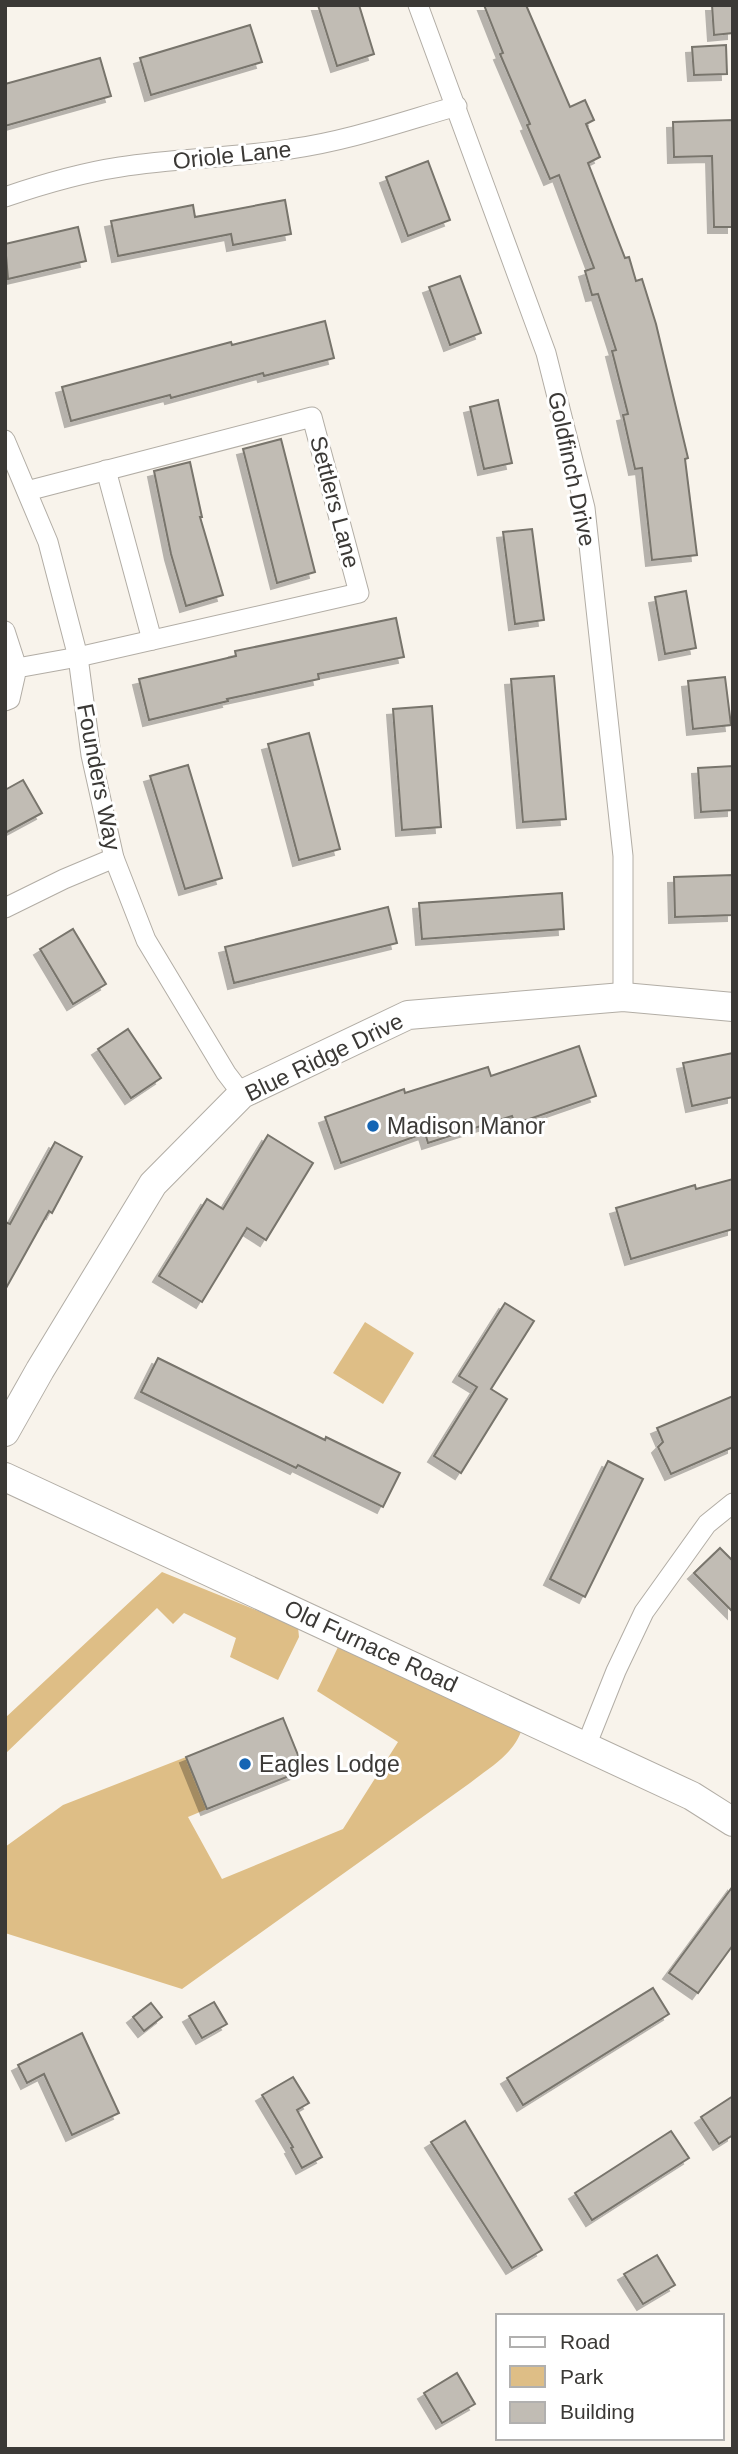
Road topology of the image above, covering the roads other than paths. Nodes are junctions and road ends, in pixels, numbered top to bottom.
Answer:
1 (418, 5) edge
2 (457, 106) junction
3 (5, 197) edge
4 (5, 440) edge
5 (106, 470) junction
6 (27, 491) junction
7 (5, 631) edge
8 (152, 640) junction
9 (78, 657) junction
10 (17, 668) junction
11 (5, 701) edge
12 (114, 858) junction
13 (5, 908) edge
14 (622, 997) junction
15 (733, 1007) edge
16 (242, 1094) junction
17 (5, 1432) edge
18 (5, 1477) edge
19 (733, 1503) edge
20 (586, 1746) junction
21 (733, 1822) edge

1 - 2 street, Goldfinch Drive
2 - 3 street, Oriole Lane
2 - 14 street, Goldfinch Drive
4 - 6 street, Founders Way
5 - 6 street, Settlers Lane
5 - 8 street
5 - 8 street, Settlers Lane
6 - 9 street, Founders Way
7 - 10 street
8 - 9 street, Settlers Lane
9 - 10 street, Settlers Lane
9 - 12 street, Founders Way
10 - 11 street
12 - 13 street
12 - 16 street, Founders Way
14 - 15 street, Blue Ridge Drive
14 - 16 street, Blue Ridge Drive
16 - 17 street, Blue Ridge Drive
18 - 20 street, Old Furnace Road
19 - 20 street
20 - 21 street, Old Furnace Road

